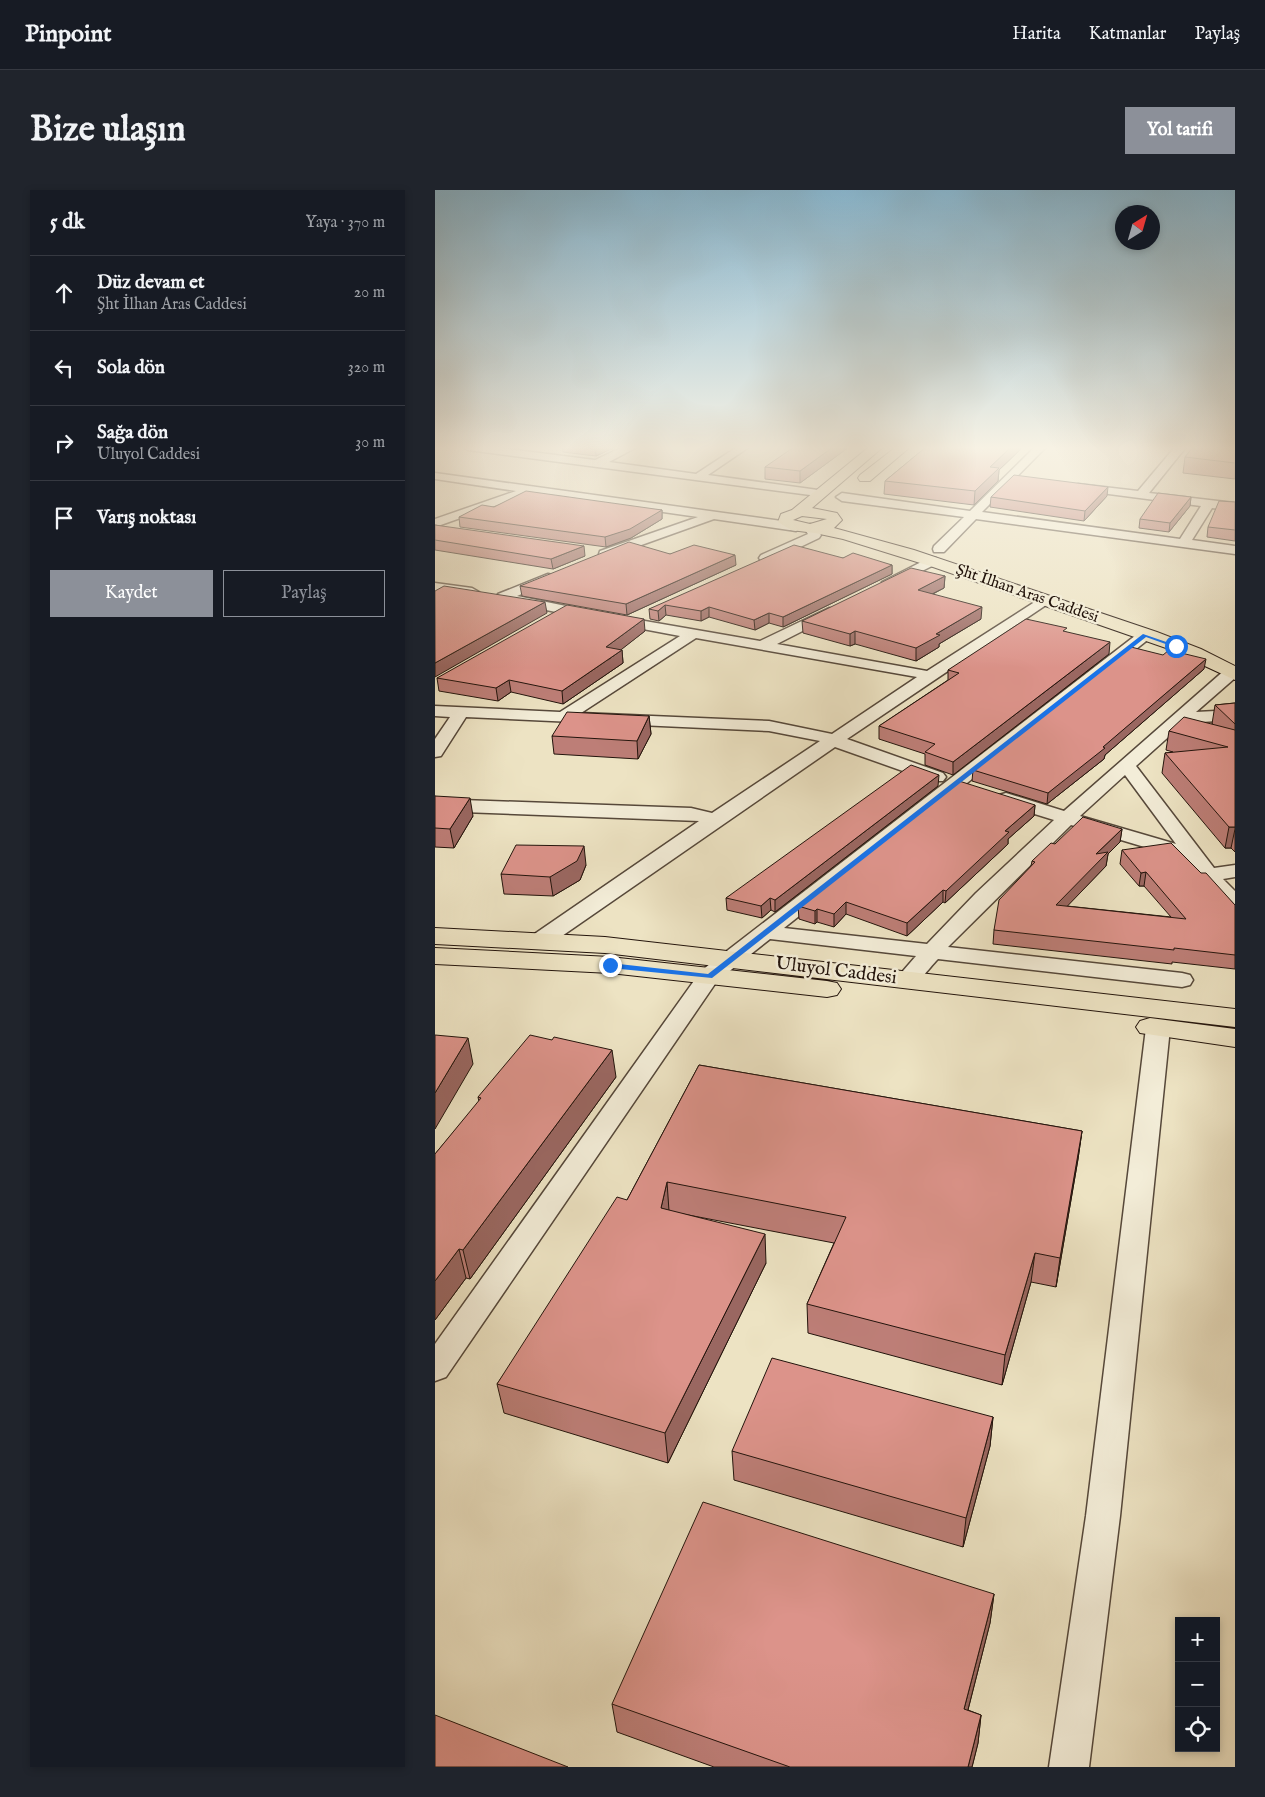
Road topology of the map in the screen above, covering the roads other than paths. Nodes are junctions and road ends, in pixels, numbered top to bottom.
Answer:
1 (698, 521) edge
2 (781, 521) edge
3 (793, 521) edge
4 (831, 521) edge
5 (843, 521) edge
6 (968, 521) edge
7 (1015, 521) edge
8 (1198, 521) edge
9 (802, 522) junction
10 (435, 529) edge
11 (454, 532) edge
12 (1184, 543) junction
13 (1235, 550) edge
14 (597, 555) edge
15 (935, 555) junction
16 (753, 564) edge
17 (563, 572) edge
18 (878, 587) edge
19 (438, 589) edge
20 (493, 596) junction
21 (1044, 600) junction
22 (843, 605) edge
23 (566, 610) junction
24 (583, 613) edge
25 (645, 614) dead end
26 (601, 617) edge
27 (550, 619) edge
28 (627, 622) junction
29 (694, 632) junction
30 (1189, 633) dead end
31 (1145, 635) junction
32 (763, 645) junction
33 (920, 673) dead end
34 (1234, 673) edge
35 (435, 712) edge
36 (461, 713) junction
37 (1235, 715) edge
38 (563, 717) junction
39 (1180, 718) junction
40 (833, 740) junction
41 (435, 752) edge
42 (1127, 764) junction
43 (953, 783) junction
44 (972, 789) edge
45 (991, 794) edge
46 (435, 805) edge
47 (1066, 818) junction
48 (715, 819) junction
49 (1194, 856) junction
50 (1235, 871) edge
51 (1209, 875) junction
52 (1235, 904) edge
53 (764, 932) junction
54 (435, 936) edge
55 (541, 940) junction
56 (932, 951) junction
57 (435, 956) edge
58 (719, 967) junction
59 (907, 980) junction
60 (1182, 980) dead end
61 (1235, 1018) edge
62 (1158, 1028) junction
63 (1235, 1038) edge
64 (435, 1368) edge
65 (1069, 1767) edge

1 - 14 street
2 - 9 street
3 - 9 street
4 - 9 main road
5 - 15 main road, Şht İlhan Aras Caddesi
6 - 15 street
7 - 12 street
8 - 12 street
9 - 15 main road, Şht İlhan Aras Caddesi
9 - 16 street
10 - 11 street
12 - 13 street
15 - 18 street
15 - 21 main road, Şht İlhan Aras Caddesi
15 - 30 main road, Şht İlhan Aras Caddesi
17 - 20 street
19 - 20 street
20 - 23 street
21 - 31 main road, Şht İlhan Aras Caddesi
21 - 40 street
22 - 32 street
23 - 24 street
23 - 27 street
25 - 28 street
26 - 28 street
28 - 29 street
29 - 32 street
29 - 38 street
31 - 34 main road, Şht İlhan Aras Caddesi
31 - 43 street
32 - 33 street
34 - 39 street
35 - 36 street
36 - 38 street
36 - 41 street
37 - 39 street
38 - 40 street
39 - 42 street
40 - 43 street
40 - 48 street
42 - 47 street
42 - 49 street
43 - 44 street
43 - 53 street
45 - 47 street
46 - 48 street
47 - 49 street
47 - 56 street
48 - 55 street
49 - 51 street
50 - 51 street
51 - 52 street
53 - 56 street
53 - 58 street
54 - 55 main road, Uluyol Caddesi
55 - 58 main road, Uluyol Caddesi
56 - 59 street
56 - 60 street
57 - 58 main road, Uluyol Caddesi
58 - 59 main road, Uluyol Caddesi
58 - 62 main road, Uluyol Caddesi
58 - 64 street
59 - 61 main road, Uluyol Caddesi
62 - 63 main road, Uluyol Caddesi
62 - 65 street

